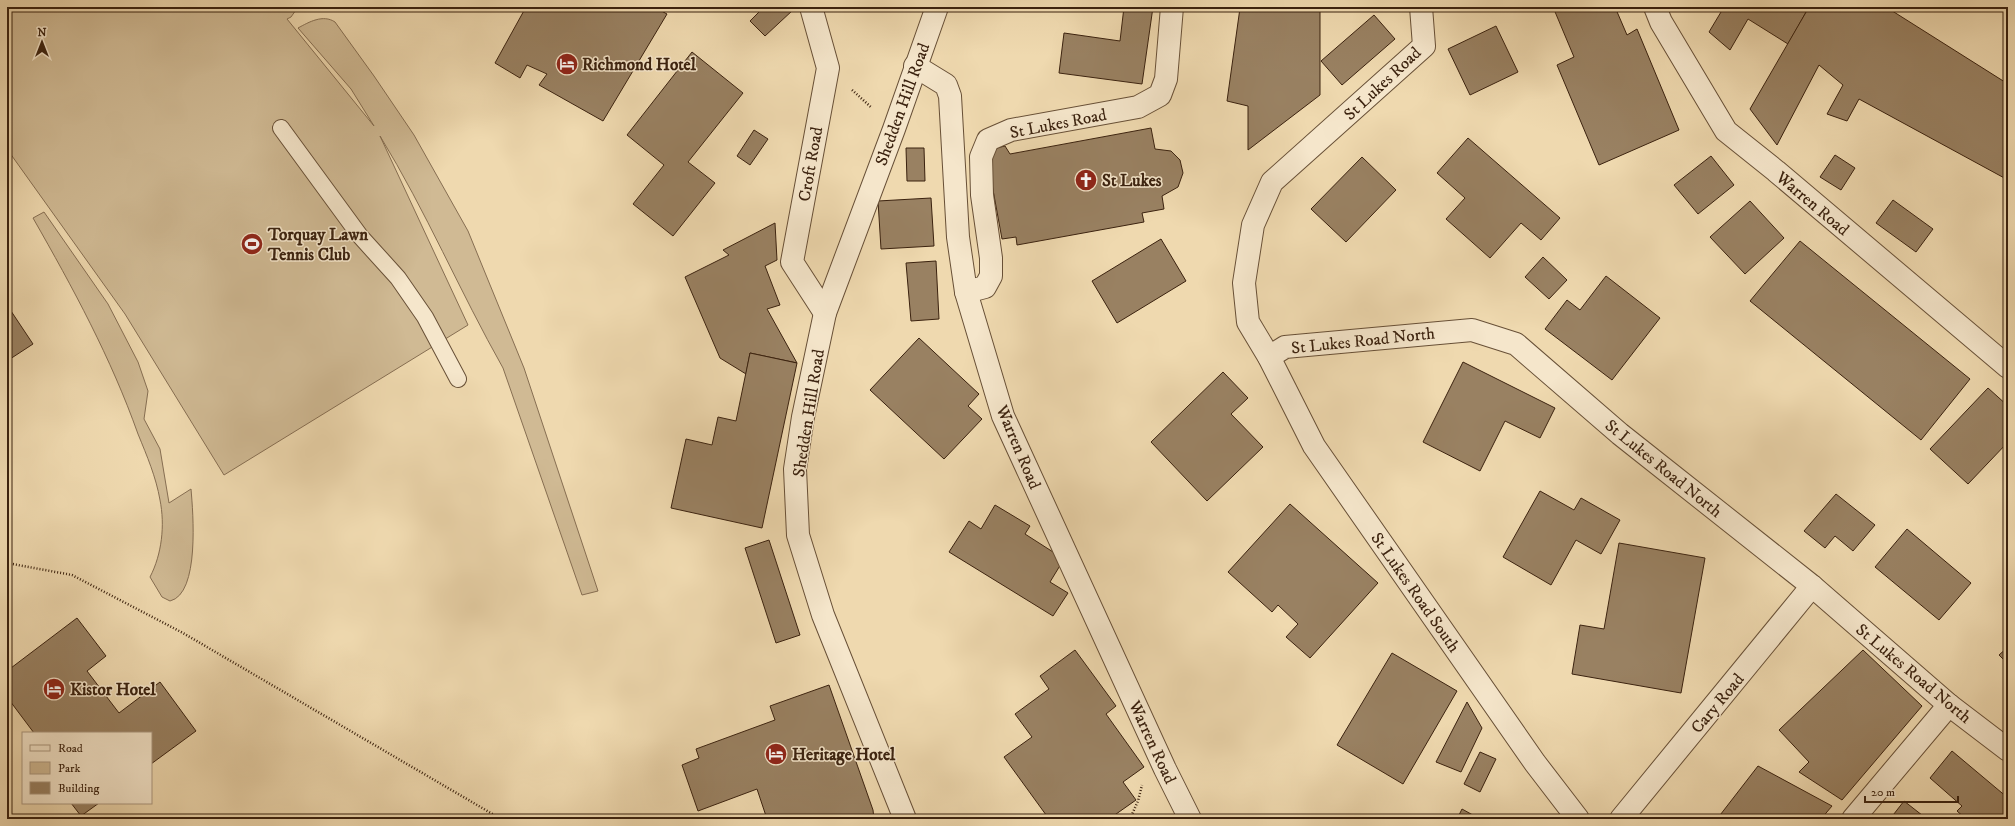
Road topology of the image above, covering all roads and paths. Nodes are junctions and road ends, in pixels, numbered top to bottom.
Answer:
1 (811, 7) edge
2 (937, 7) edge
3 (1172, 7) edge
4 (1421, 7) edge
5 (1655, 7) edge
6 (915, 66) junction
7 (828, 68) junction
8 (281, 128) dead end
9 (894, 129) junction
10 (966, 292) junction
11 (825, 313) junction
12 (1268, 357) junction
13 (2008, 367) edge
14 (458, 379) dead end
15 (7, 563) edge
16 (1812, 586) junction
17 (1950, 705) junction
18 (2008, 750) edge
19 (501, 819) edge
20 (905, 819) edge
21 (1190, 819) edge
22 (1578, 819) edge
23 (1621, 819) edge
24 (1853, 819) edge

1 - 7 street, Croft Road
2 - 6 street, Shedden Hill Road
3 - 10 street, St Lukes Road
4 - 12 street, St Lukes Road
5 - 13 street, Warren Road
6 - 9 street, Shedden Hill Road
6 - 10 street, Warren Road
7 - 9 path
7 - 11 street, Croft Road
8 - 14 lane
9 - 11 street, Shedden Hill Road
10 - 21 street, Warren Road
11 - 20 street, Shedden Hill Road
12 - 16 street, St Lukes Road North
12 - 22 street, St Lukes Road South
15 - 19 path
16 - 17 street, St Lukes Road North
16 - 23 street, Cary Road
17 - 18 street, St Lukes Road North
17 - 24 street

